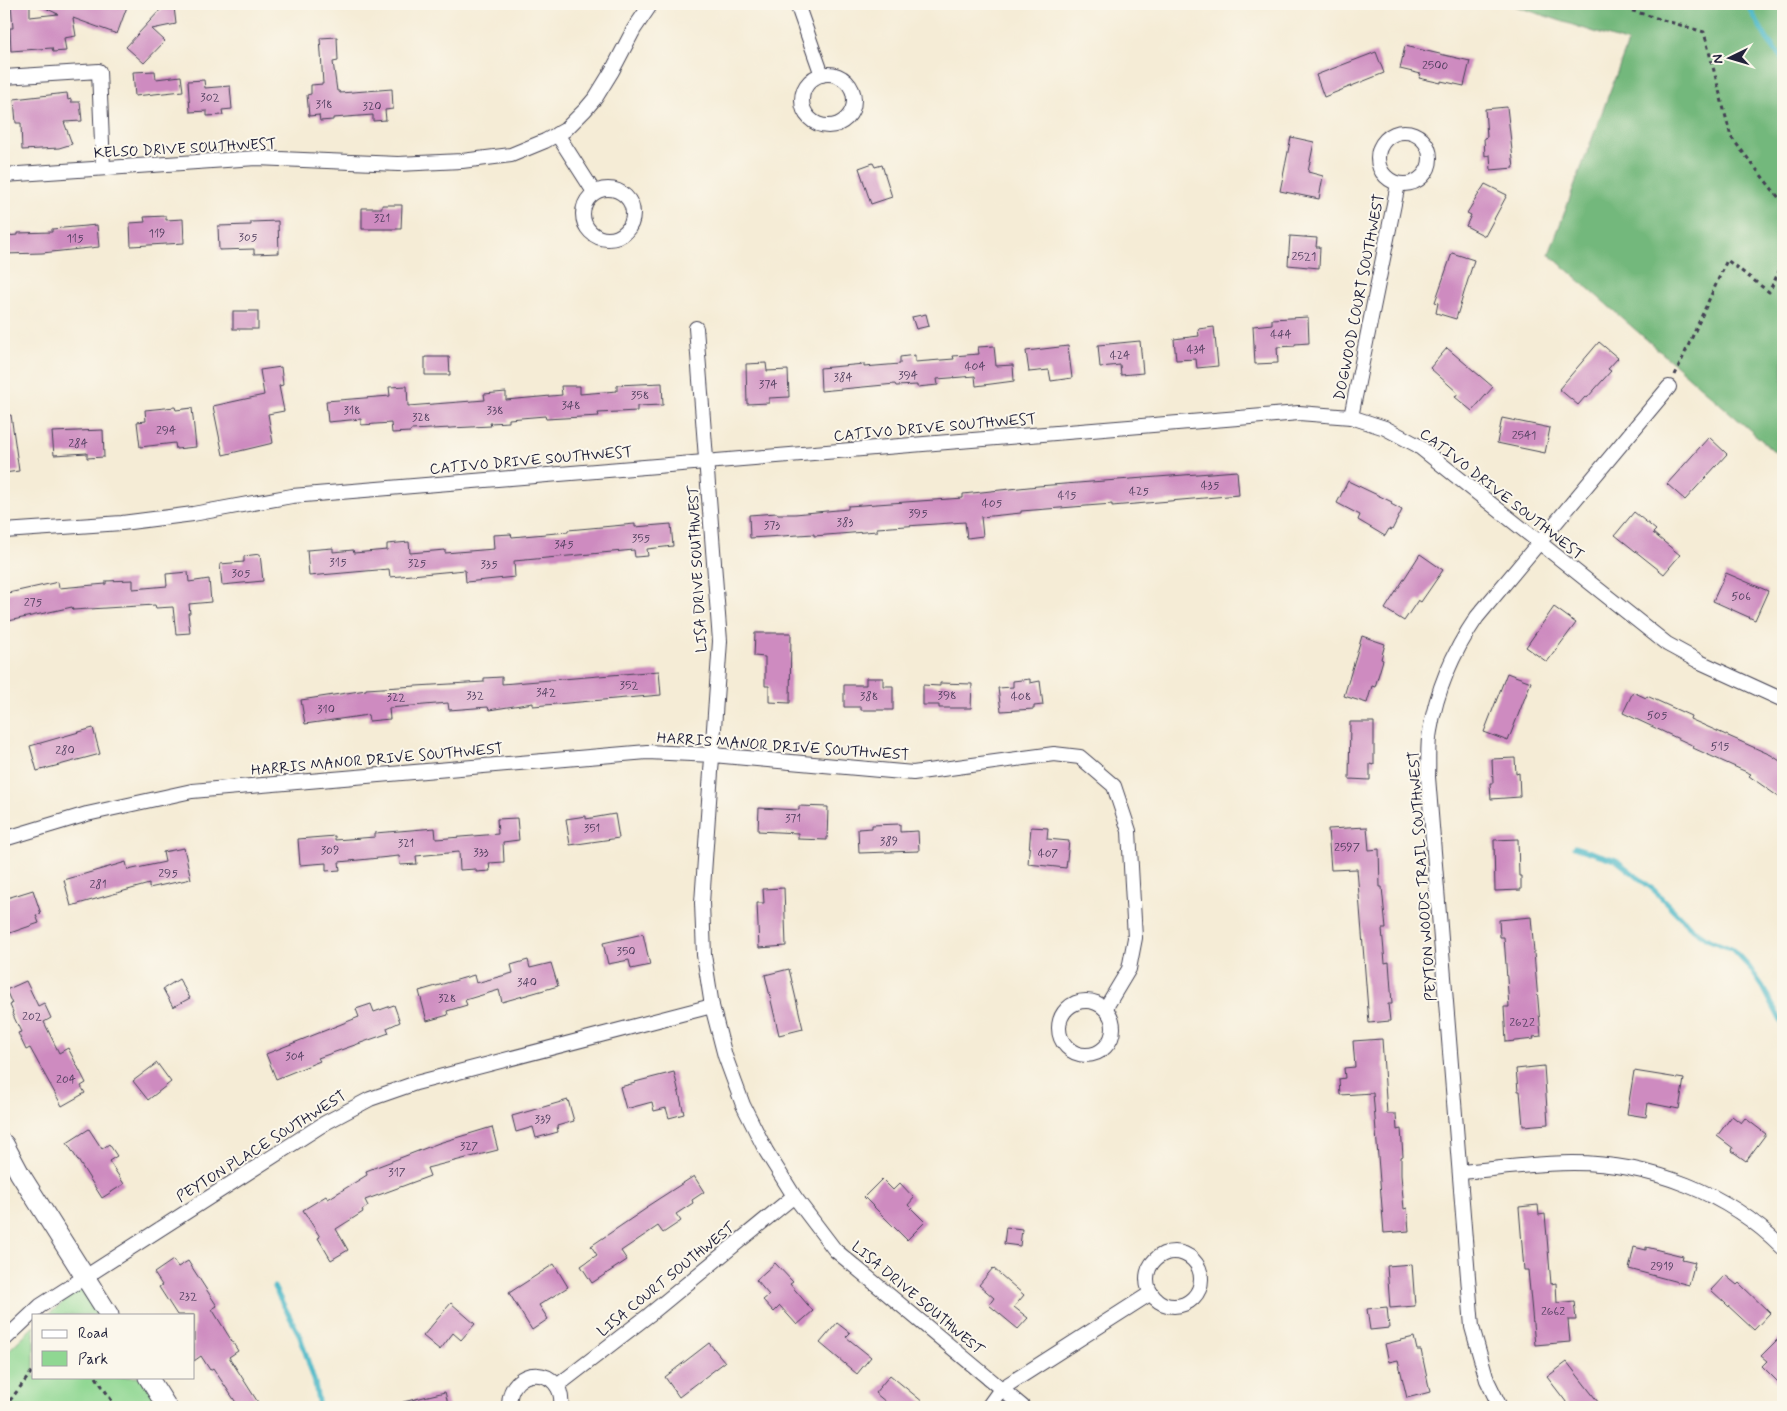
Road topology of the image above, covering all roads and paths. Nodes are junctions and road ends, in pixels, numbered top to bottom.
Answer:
1 (651, 4) edge
2 (798, 4) edge
3 (1609, 4) edge
4 (822, 75) dead end
5 (4, 77) edge
6 (558, 134) junction
7 (103, 167) junction
8 (4, 175) edge
9 (1398, 184) dead end
10 (594, 192) dead end
11 (1783, 203) edge
12 (1783, 263) edge
13 (696, 328) dead end
14 (1669, 387) joint
15 (1351, 417) junction
16 (707, 462) junction
17 (4, 531) edge
18 (1539, 543) junction
19 (1783, 700) edge
20 (713, 755) junction
21 (4, 839) edge
22 (712, 1006) junction
23 (1106, 1009) dead end
24 (4, 1144) edge
25 (1460, 1172) junction
26 (794, 1196) junction
27 (1783, 1248) edge
28 (84, 1276) junction
29 (1151, 1293) dead end
30 (108, 1314) edge
31 (4, 1340) edge
32 (32, 1372) edge
33 (97, 1378) edge
34 (149, 1378) edge
35 (557, 1386) junction
36 (1001, 1389) junction
37 (5, 1407) edge
38 (116, 1407) edge
39 (167, 1407) edge
40 (509, 1407) edge
41 (561, 1407) edge
42 (988, 1407) edge
43 (1023, 1407) edge
44 (1500, 1407) edge

1 - 6 street, KELSO DRIVE SOUTHWEST
2 - 4 street
3 - 11 path
5 - 7 street
6 - 7 street, KELSO DRIVE SOUTHWEST
6 - 10 street
7 - 8 street, KELSO DRIVE SOUTHWEST
9 - 15 street, DOGWOOD COURT SOUTHWEST
12 - 14 path
13 - 16 street, LISA DRIVE SOUTHWEST
14 - 18 street, PEYTON WOODS TRAIL SOUTHWEST
15 - 16 street, CATIVO DRIVE SOUTHWEST
15 - 18 street, CATIVO DRIVE SOUTHWEST
16 - 17 street, CATIVO DRIVE SOUTHWEST
16 - 20 street, LISA DRIVE SOUTHWEST
18 - 19 street, CATIVO DRIVE SOUTHWEST
18 - 25 street, PEYTON WOODS TRAIL SOUTHWEST
20 - 21 street, HARRIS MANOR DRIVE SOUTHWEST
20 - 22 street, LISA DRIVE SOUTHWEST
20 - 23 street, HARRIS MANOR DRIVE SOUTHWEST
22 - 26 street, LISA DRIVE SOUTHWEST
22 - 28 street, PEYTON PLACE SOUTHWEST
24 - 28 street
25 - 27 street
25 - 44 street, PEYTON WOODS TRAIL SOUTHWEST
26 - 35 street, LISA COURT SOUTHWEST
26 - 36 street, LISA DRIVE SOUTHWEST
28 - 30 street
28 - 31 street, PEYTON PLACE SOUTHWEST
29 - 36 street
32 - 37 path
33 - 38 path
34 - 39 street
35 - 40 street
35 - 41 street
36 - 42 street
36 - 43 street, LISA DRIVE SOUTHWEST

